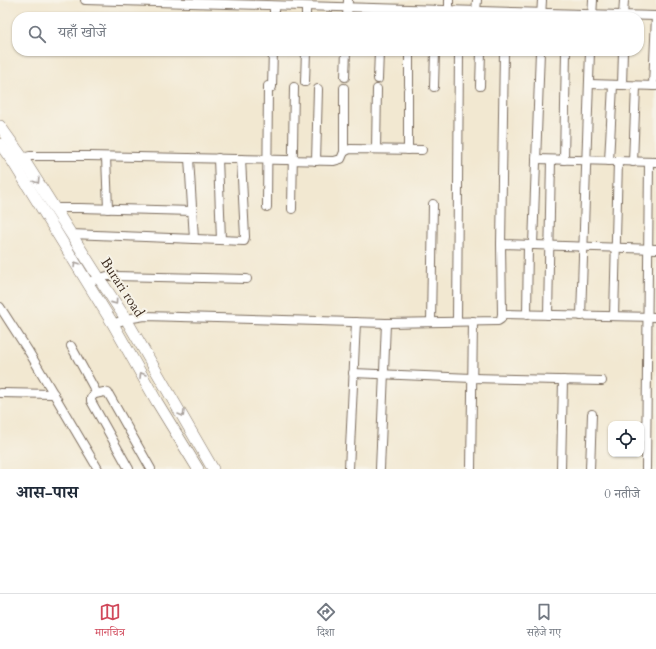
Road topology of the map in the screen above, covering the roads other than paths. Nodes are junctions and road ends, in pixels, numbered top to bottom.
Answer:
1 (85, 0) edge
2 (107, 0) edge
3 (449, 0) edge
4 (477, 0) edge
5 (542, 0) edge
6 (593, 0) edge
7 (624, 0) edge
8 (158, 1) edge
9 (194, 1) edge
10 (348, 4) edge
11 (274, 6) junction
12 (306, 7) junction
13 (449, 10) junction
14 (274, 12) edge
15 (306, 12) edge
16 (376, 12) edge
17 (442, 12) edge
18 (454, 12) edge
19 (480, 12) edge
20 (541, 12) edge
21 (592, 12) edge
22 (623, 12) edge
23 (644, 16) edge
24 (656, 16) edge
25 (273, 56) edge
26 (306, 56) edge
27 (346, 56) edge
28 (379, 56) edge
29 (410, 56) edge
30 (435, 56) edge
31 (459, 56) edge
32 (481, 56) edge
33 (504, 56) edge
34 (540, 56) edge
35 (566, 56) edge
36 (590, 56) edge
37 (623, 56) edge
38 (345, 77) dead end
39 (378, 79) dead end
40 (305, 82) dead end
41 (589, 84) junction
42 (613, 85) junction
43 (622, 85) junction
44 (480, 86) dead end
45 (636, 86) junction
46 (654, 86) edge
47 (294, 87) dead end
48 (434, 87) dead end
49 (344, 88) dead end
50 (318, 89) dead end
51 (377, 89) dead end
52 (0, 126) edge
53 (0, 144) edge
54 (376, 149) junction
55 (408, 150) junction
56 (422, 150) dead end
57 (344, 152) junction
58 (106, 157) junction
59 (190, 158) junction
60 (218, 158) junction
61 (241, 159) junction
62 (267, 159) junction
63 (536, 159) junction
64 (18, 160) junction
65 (293, 160) junction
66 (552, 160) junction
67 (564, 160) junction
68 (586, 160) junction
69 (316, 161) junction
70 (614, 161) junction
71 (633, 162) junction
72 (653, 162) edge
73 (433, 204) dead end
74 (267, 207) dead end
75 (54, 208) junction
76 (292, 208) dead end
77 (108, 209) junction
78 (193, 211) junction
79 (71, 234) junction
80 (194, 239) junction
81 (221, 240) junction
82 (501, 244) junction
83 (531, 245) junction
84 (550, 246) junction
85 (583, 247) junction
86 (616, 248) junction
87 (652, 249) edge
88 (98, 278) junction
89 (247, 279) dead end
90 (88, 282) junction
91 (0, 307) edge
92 (502, 314) junction
93 (527, 315) junction
94 (548, 315) junction
95 (581, 316) junction
96 (614, 316) junction
97 (652, 317) edge
98 (126, 319) junction
99 (457, 321) junction
100 (473, 321) junction
101 (356, 322) junction
102 (431, 322) junction
103 (386, 323) junction
104 (113, 324) junction
105 (71, 346) dead end
106 (354, 373) junction
107 (384, 374) junction
108 (472, 378) junction
109 (563, 380) junction
110 (602, 381) dead end
111 (0, 393) edge
112 (54, 394) junction
113 (95, 394) junction
114 (592, 414) dead end
115 (98, 469) edge
116 (129, 469) edge
117 (151, 469) edge
118 (198, 469) edge
119 (213, 469) edge
120 (349, 469) edge
121 (380, 469) edge
122 (471, 469) edge
123 (561, 469) edge
124 (590, 469) edge
125 (646, 469) edge

1 - 2 street
2 - 8 street
3 - 13 street
4 - 19 street
5 - 20 street
6 - 21 street
7 - 22 street
8 - 9 street
9 - 11 street
10 - 12 street
10 - 16 street
11 - 12 street
11 - 14 street
12 - 15 street
13 - 17 street
13 - 18 street
23 - 24 street
24 - 46 street
25 - 62 street
26 - 40 street
27 - 38 street
28 - 39 street
29 - 55 street
30 - 48 street
31 - 99 street
32 - 44 street
33 - 82 street
34 - 63 street
35 - 67 street
36 - 41 street
37 - 43 street
41 - 42 street
41 - 68 street
42 - 43 street
42 - 70 street
43 - 45 street
45 - 46 street
45 - 71 street
47 - 65 street
49 - 57 street
50 - 69 street
51 - 54 street
52 - 64 main road, Burari road
53 - 64 main road, Burari road
54 - 55 street
54 - 57 street
55 - 56 street
57 - 69 street
58 - 59 street
58 - 64 street
58 - 77 street
59 - 60 street
59 - 78 street
60 - 61 street
60 - 81 street
61 - 62 street
61 - 81 street
62 - 65 street
62 - 74 street
63 - 66 street
63 - 83 street
64 -> 75 main road, Burari road
90 -> 64 main road, Burari road
65 - 69 street
65 - 76 street
66 - 67 street
66 - 84 street
67 - 68 street
68 - 70 street
68 - 85 street
70 - 71 street
70 - 86 street
71 - 72 street
72 - 87 street
73 - 102 street
75 - 77 street
75 - 79 main road, Burari road
77 - 78 street
78 - 80 street
79 - 80 street
79 - 88 main road, Burari road
80 - 81 street
82 - 83 street
82 - 92 street
83 - 84 street
83 - 93 street
84 - 85 street
84 - 94 street
85 - 86 street
85 - 95 street
86 - 87 street
86 - 96 street
87 - 97 street
88 - 89 street
88 - 90 street
88 -> 98 main road, Burari road
90 - 104 main road, Burari road
91 - 112 street
92 - 93 street
92 - 100 street
93 - 94 street
94 - 95 street
95 - 96 street
96 - 97 street
97 - 125 street
98 - 101 street
98 - 104 street
98 -> 119 main road, Burari road
99 - 100 street
99 - 102 street
100 - 108 street
101 - 103 street
101 - 106 street
102 - 103 street
103 - 107 street
118 -> 104 main road, Burari road
105 - 113 street
106 - 107 street
106 - 120 street
107 - 108 street
107 - 121 street
108 - 109 street
108 - 122 street
109 - 110 street
109 - 123 street
111 - 112 street
112 - 115 street
113 - 116 street
113 - 117 street
114 - 124 street

